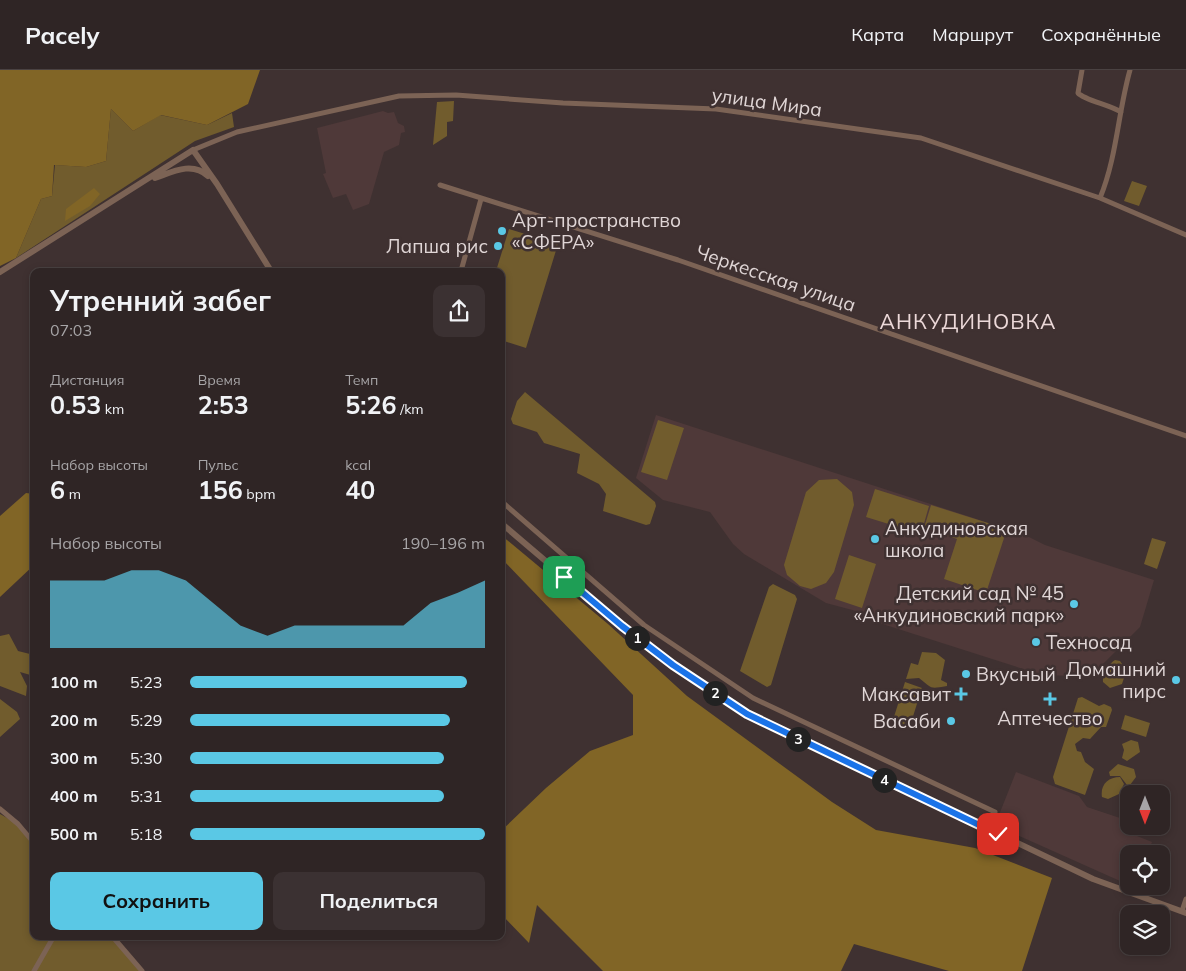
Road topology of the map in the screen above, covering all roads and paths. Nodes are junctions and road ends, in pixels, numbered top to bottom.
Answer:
1 (1082, 70) edge
2 (1130, 70) edge
3 (1121, 112) junction
4 (193, 150) junction
5 (142, 183) junction
6 (217, 184) junction
7 (440, 185) dead end
8 (1100, 198) junction
9 (481, 199) junction
10 (1186, 235) edge
11 (269, 268) edge
12 (461, 268) edge
13 (0, 272) edge
14 (1186, 436) edge
15 (505, 504) edge
16 (505, 526) edge
17 (0, 809) edge
18 (995, 812) dead end
19 (30, 838) edge
20 (1186, 899) edge
21 (1184, 912) edge
22 (52, 940) edge
23 (115, 940) edge
24 (34, 971) edge
25 (142, 971) edge

1 - 3 street
2 - 3 street
3 - 8 street
4 - 5 street
4 - 6 street
4 - 8 street, улица Мира
5 - 6 street
5 - 13 street
6 - 11 street
7 - 9 street, Черкесская улица
8 - 10 street, улица Мира
9 - 12 street
9 - 14 street, Черкесская улица
15 - 18 street
16 - 21 street
17 - 19 street
20 - 21 street
22 - 24 street
23 - 25 street

